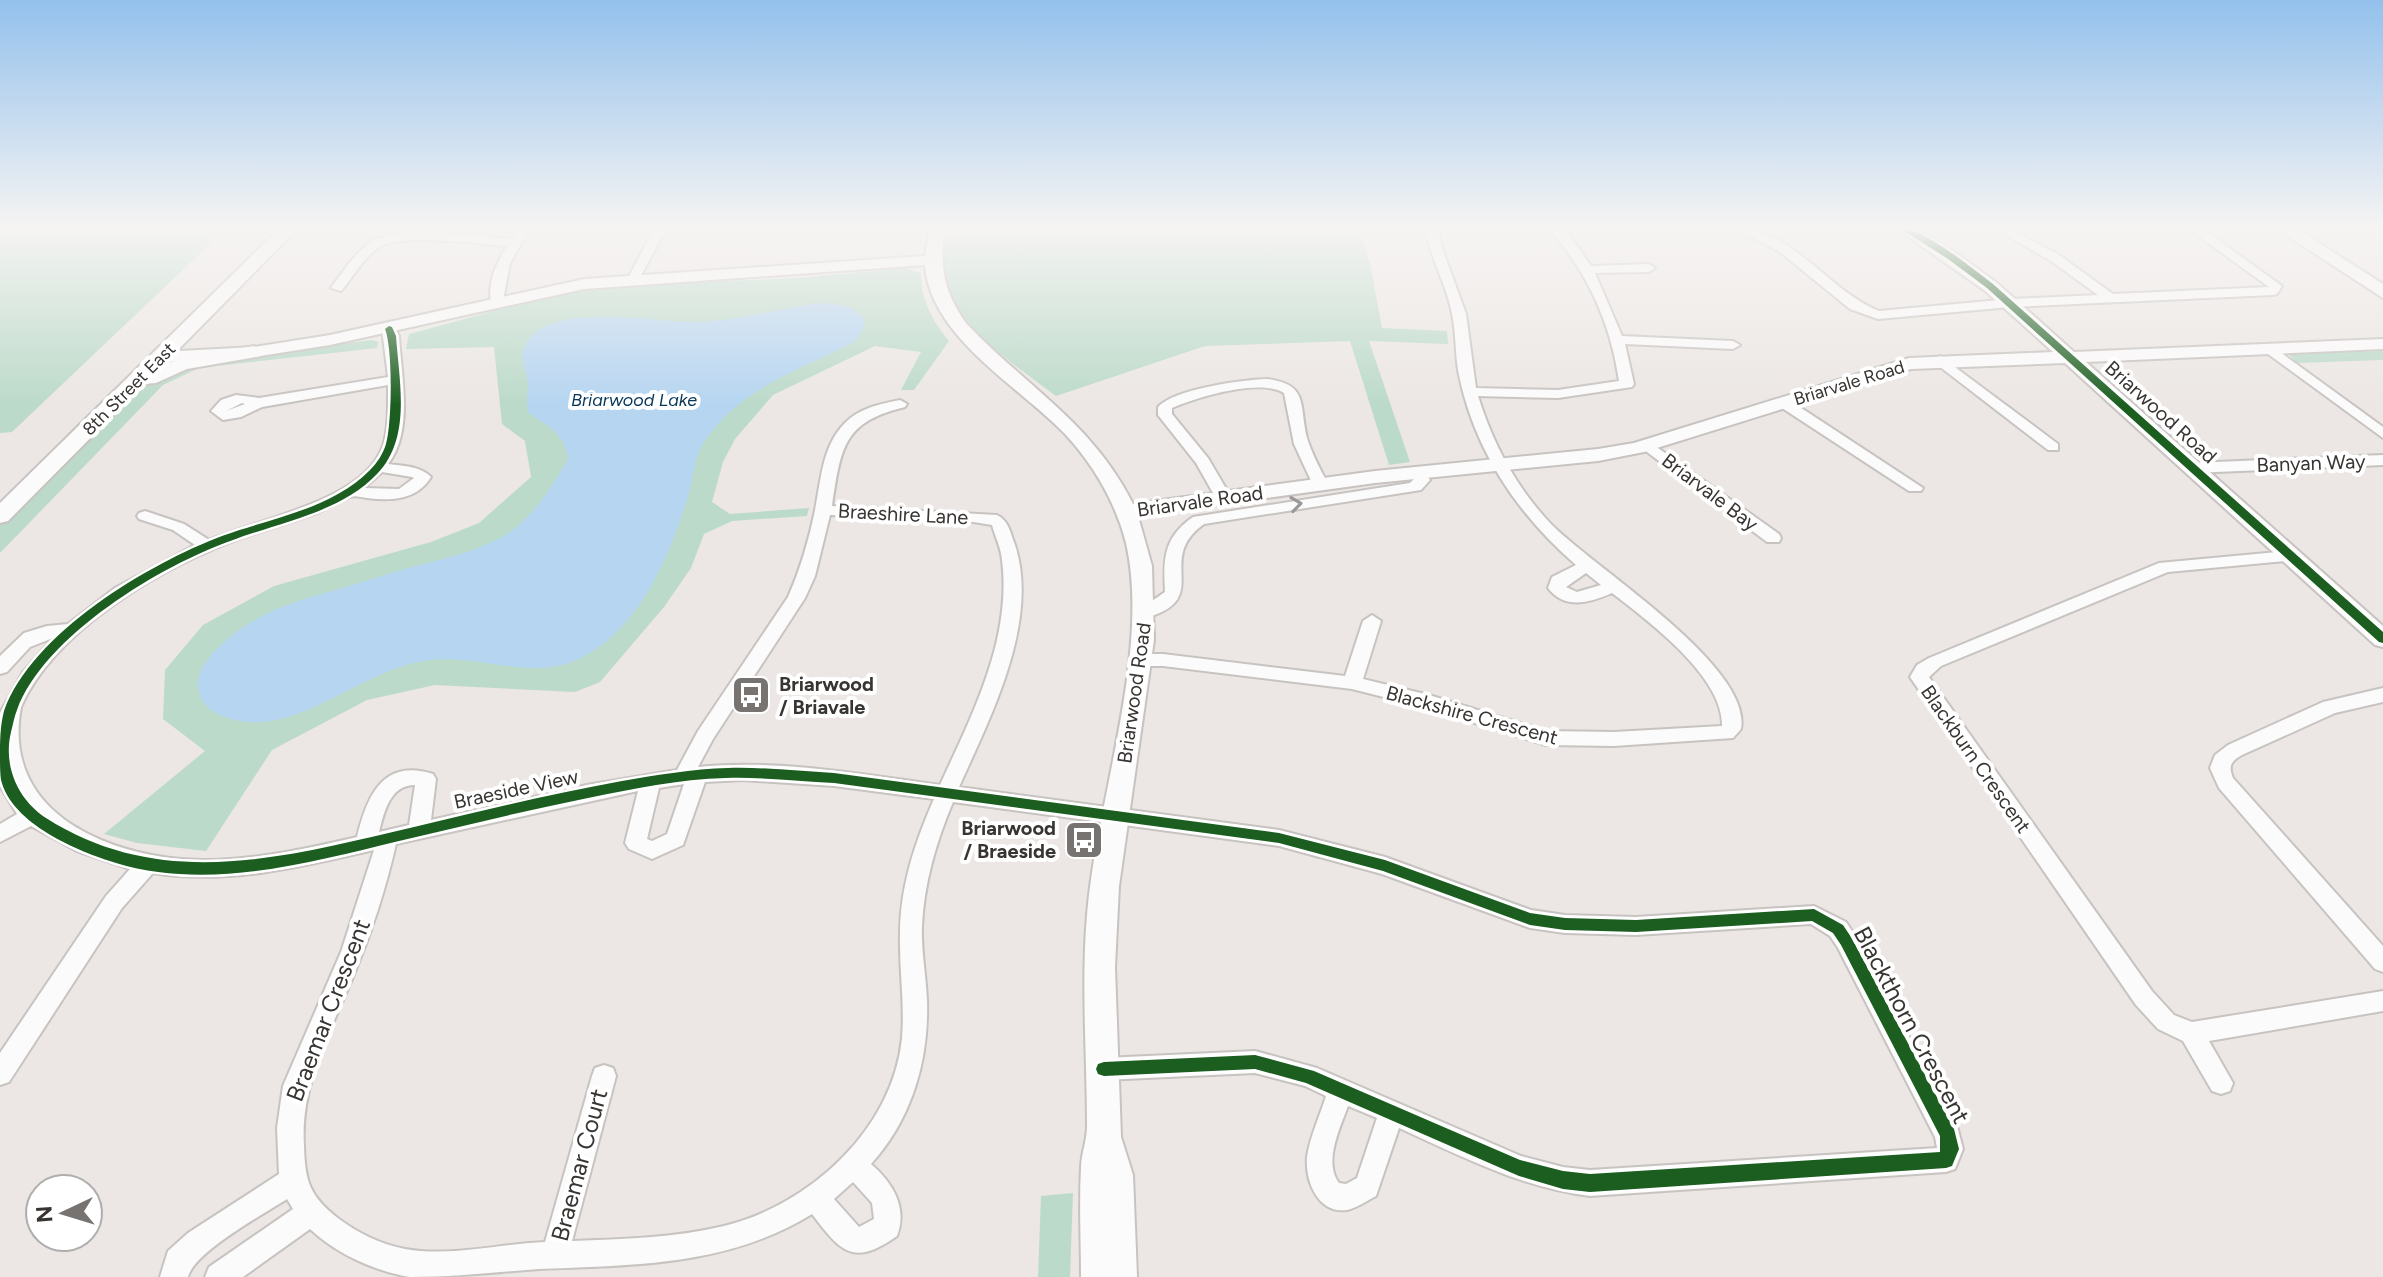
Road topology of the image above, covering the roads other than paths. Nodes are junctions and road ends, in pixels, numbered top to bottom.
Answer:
1 (231, 287) edge
2 (496, 287) edge
3 (566, 287) edge
4 (936, 287) edge
5 (1451, 287) edge
6 (1596, 287) edge
7 (1831, 287) edge
8 (1989, 287) edge
9 (2094, 287) edge
10 (2276, 287) edge
11 (2110, 298) junction
12 (497, 303) junction
13 (2010, 303) junction
14 (389, 329) junction
15 (330, 340) junction
16 (1615, 340) junction
17 (2383, 344) edge
18 (1733, 345) dead end
19 (2269, 348) junction
20 (166, 352) junction
21 (254, 352) junction
22 (2069, 355) junction
23 (1940, 360) junction
24 (394, 380) junction
25 (1471, 392) junction
26 (258, 403) dead end
27 (1784, 403) junction
28 (900, 404) dead end
29 (99, 418) junction
30 (2383, 434) edge
31 (1648, 446) junction
32 (2053, 447) dead end
33 (2383, 460) edge
34 (1499, 465) junction
35 (377, 467) junction
36 (2192, 468) junction
37 (1418, 473) junction
38 (1320, 484) junction
39 (1915, 488) dead end
40 (350, 490) junction
41 (1223, 497) junction
42 (823, 510) junction
43 (1125, 511) junction
44 (0, 516) edge
45 (145, 516) dead end
46 (1773, 538) dead end
47 (206, 547) junction
48 (2289, 556) junction
49 (1587, 566) junction
50 (1613, 586) junction
51 (1145, 612) junction
52 (1372, 621) dead end
53 (73, 630) junction
54 (2383, 639) edge
55 (1141, 660) junction
56 (0, 668) edge
57 (1352, 683) junction
58 (2383, 695) edge
59 (2, 729) edge
60 (691, 775) junction
61 (650, 783) junction
62 (946, 794) junction
63 (31, 816) junction
64 (1116, 816) junction
65 (419, 831) junction
66 (0, 834) edge
67 (376, 841) junction
68 (148, 864) junction
69 (2383, 962) edge
70 (2383, 1001) edge
71 (2191, 1033) junction
72 (1104, 1069) junction
73 (0, 1074) edge
74 (604, 1076) dead end
75 (2221, 1083) dead end
76 (1341, 1090) junction
77 (1392, 1112) junction
78 (1104, 1137) junction
79 (853, 1165) junction
80 (292, 1180) junction
81 (816, 1197) junction
82 (310, 1213) junction
83 (555, 1254) junction
84 (174, 1277) edge
85 (219, 1277) edge
86 (1099, 1277) edge
87 (1119, 1277) edge

1 - 20 main road, 8th Street East
2 - 12 street
3 - 12 street
4 - 43 street, Briarwood Road
5 - 25 street, Blackshire Crescent
6 - 16 street
7 - 13 street
8 - 13 street, Briarwood Road
9 - 11 street
10 - 11 street
11 - 13 street
12 - 14 street
13 - 22 street, Briarwood Road
14 - 15 street
14 - 24 street, Braeside View
15 - 20 street
15 - 21 street
16 - 18 street
16 - 25 street
17 - 19 street, Briarvale Road
19 - 22 street, Briarvale Road
19 - 30 street
20 - 21 street
20 - 29 main road, 8th Street East
21 - 29 main road
22 - 23 street, Briarvale Road
22 - 36 street, Briarwood Road
23 - 27 street, Briarvale Road
23 - 32 street
24 - 26 street
24 - 35 street, Braeside View
25 - 34 street, Blackshire Crescent
27 - 31 street, Briarvale Road
27 - 39 street
28 - 42 street
29 - 44 main road, 8th Street East
31 - 34 street, Briarvale Road
31 - 46 street, Briarvale Bay
33 - 36 street, Banyan Way
34 - 37 street, Briarvale Road
34 - 49 street, Blackshire Crescent
35 - 40 street, Braeside View
35 - 40 street, Braeside View
36 - 48 street, Briarwood Road
37 - 38 street, Briarvale Road
51 -> 37 street, Briarvale Road
38 - 41 street, Briarvale Road
38 - 41 street
40 - 47 street, Braeside View
41 - 43 street, Briarvale Road
42 - 60 street, Braeshire Lane
42 - 62 street, Braeshire Lane
43 - 51 street, Briarwood Road
45 - 47 street
47 - 53 street, Braeside View
48 - 54 street, Briarwood Road
48 - 71 street, Blackburn Crescent
49 - 50 street, Blackshire Crescent
49 - 50 street
50 - 57 street, Blackshire Crescent
51 - 55 street, Briarwood Road
52 - 57 street
53 - 56 street
53 - 59 street, Braeside View
55 - 57 street, Blackshire Crescent
55 - 64 street, Briarwood Road
58 - 69 street
59 - 63 street, Braeside View
60 - 61 street, Braeside View
60 - 61 street, Braeshire Lane
60 - 62 street, Braeside View
61 - 65 street, Braeside View
62 - 64 street, Braeside View
62 - 79 street, Braemar Crescent
63 - 66 street
63 - 68 street, Braeside View
64 - 72 street, Briarwood Road
64 - 77 street, Blackthorn Crescent
65 - 67 street, Braeside View
65 - 67 street, Braemar Crescent
67 - 68 street, Braeside View
67 - 80 street, Braemar Crescent
68 - 73 street
70 - 71 street
71 - 75 street, Blackburn Crescent
72 - 76 street, Blackthorn Crescent
72 - 78 street, Briarwood Road
74 - 83 street, Braemar Court
76 - 77 street, Blackthorn Crescent
76 - 77 street
78 - 86 street, Briarwood Road
78 - 87 street, Briarwood Road
79 - 81 street, Braemar Crescent
79 - 81 street
80 - 82 street, Braemar Crescent
80 - 84 street
81 - 83 street, Braemar Crescent
82 - 83 street, Braemar Crescent
82 - 85 street

